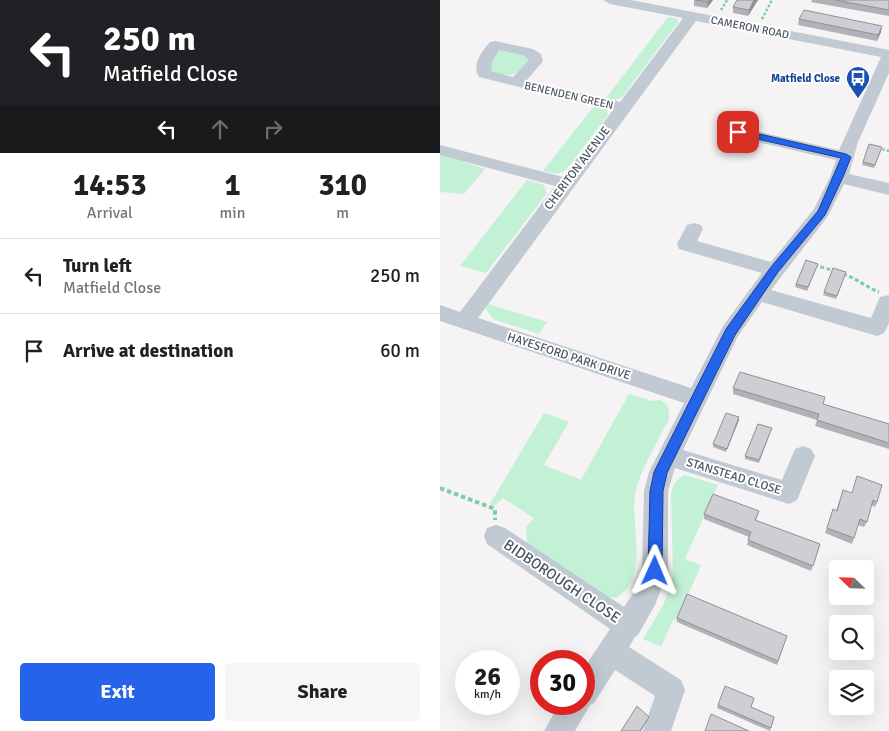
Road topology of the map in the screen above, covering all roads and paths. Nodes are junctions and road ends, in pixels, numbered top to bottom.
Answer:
1 (610, 0) edge
2 (772, 0) edge
3 (626, 1) edge
4 (692, 16) junction
5 (756, 28) junction
6 (889, 55) edge
7 (884, 80) edge
8 (516, 82) junction
9 (622, 107) junction
10 (738, 132) dead end
11 (848, 149) junction
12 (440, 150) edge
13 (889, 151) edge
14 (839, 177) junction
15 (565, 183) junction
16 (889, 189) edge
17 (694, 229) dead end
18 (780, 263) junction
19 (758, 294) junction
20 (888, 302) edge
21 (440, 313) edge
22 (464, 321) junction
23 (698, 399) junction
24 (669, 456) junction
25 (803, 456) dead end
26 (440, 488) edge
27 (496, 536) joint
28 (629, 626) junction
29 (612, 652) junction
30 (595, 677) edge
31 (569, 715) edge
32 (558, 731) edge
33 (657, 731) edge

1 - 3 street, CAMERON ROAD
2 - 5 path
3 - 4 street, CAMERON ROAD
4 - 5 street, CAMERON ROAD
4 - 9 street, CHERITON AVENUE
5 - 6 street, CAMERON ROAD
6 - 7 street
7 - 11 street
8 - 8 street, BENENDEN GREEN
8 - 9 street, BENENDEN GREEN
9 - 15 street, CHERITON AVENUE
10 - 11 street
11 - 13 path
11 - 14 street
12 - 15 street
14 - 16 street
14 - 18 street
15 - 22 street, CHERITON AVENUE
17 - 18 street
18 - 19 street
18 - 20 path
19 - 20 street
19 - 23 street
21 - 22 street, HAYESFORD PARK DRIVE
22 - 23 street, HAYESFORD PARK DRIVE
23 - 24 street
24 - 25 street, STANSTEAD CLOSE
24 - 28 street
26 - 27 path
27 - 28 street, BIDBOROUGH CLOSE
28 - 29 street
29 - 30 street
29 - 33 street
31 - 32 street

